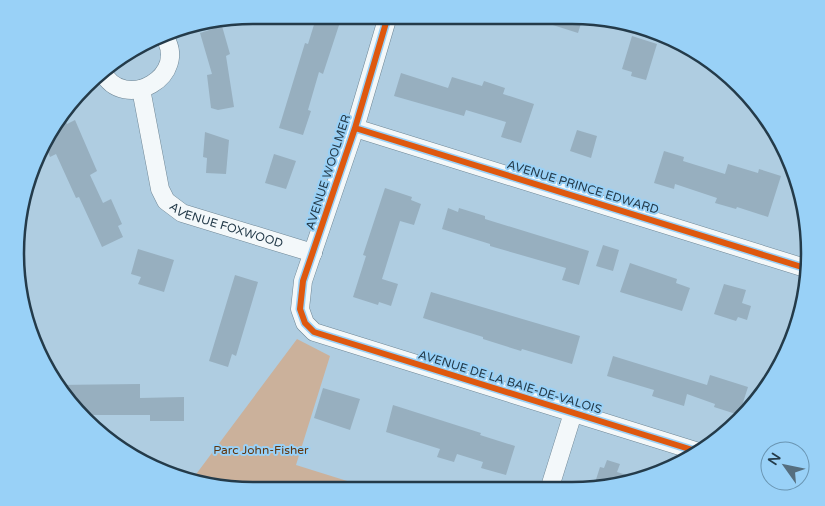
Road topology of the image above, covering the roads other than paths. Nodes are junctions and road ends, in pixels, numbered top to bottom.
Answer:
1 (386, 24) edge
2 (165, 41) edge
3 (107, 77) edge
4 (141, 89) junction
5 (355, 128) junction
6 (313, 253) junction
7 (801, 267) edge
8 (314, 332) joint
9 (573, 413) junction
10 (691, 449) edge
11 (551, 482) edge

1 - 5 street, AVENUE WOOLMER
2 - 4 street
3 - 4 street
4 - 6 street, AVENUE FOXWOOD
5 - 6 street, AVENUE WOOLMER
5 - 7 street, AVENUE PRINCE EDWARD
6 - 8 street, AVENUE WOOLMER
8 - 9 street, AVENUE DE LA BAIE-DE-VALOIS
9 - 10 street, AVENUE DE LA BAIE-DE-VALOIS
9 - 11 street

